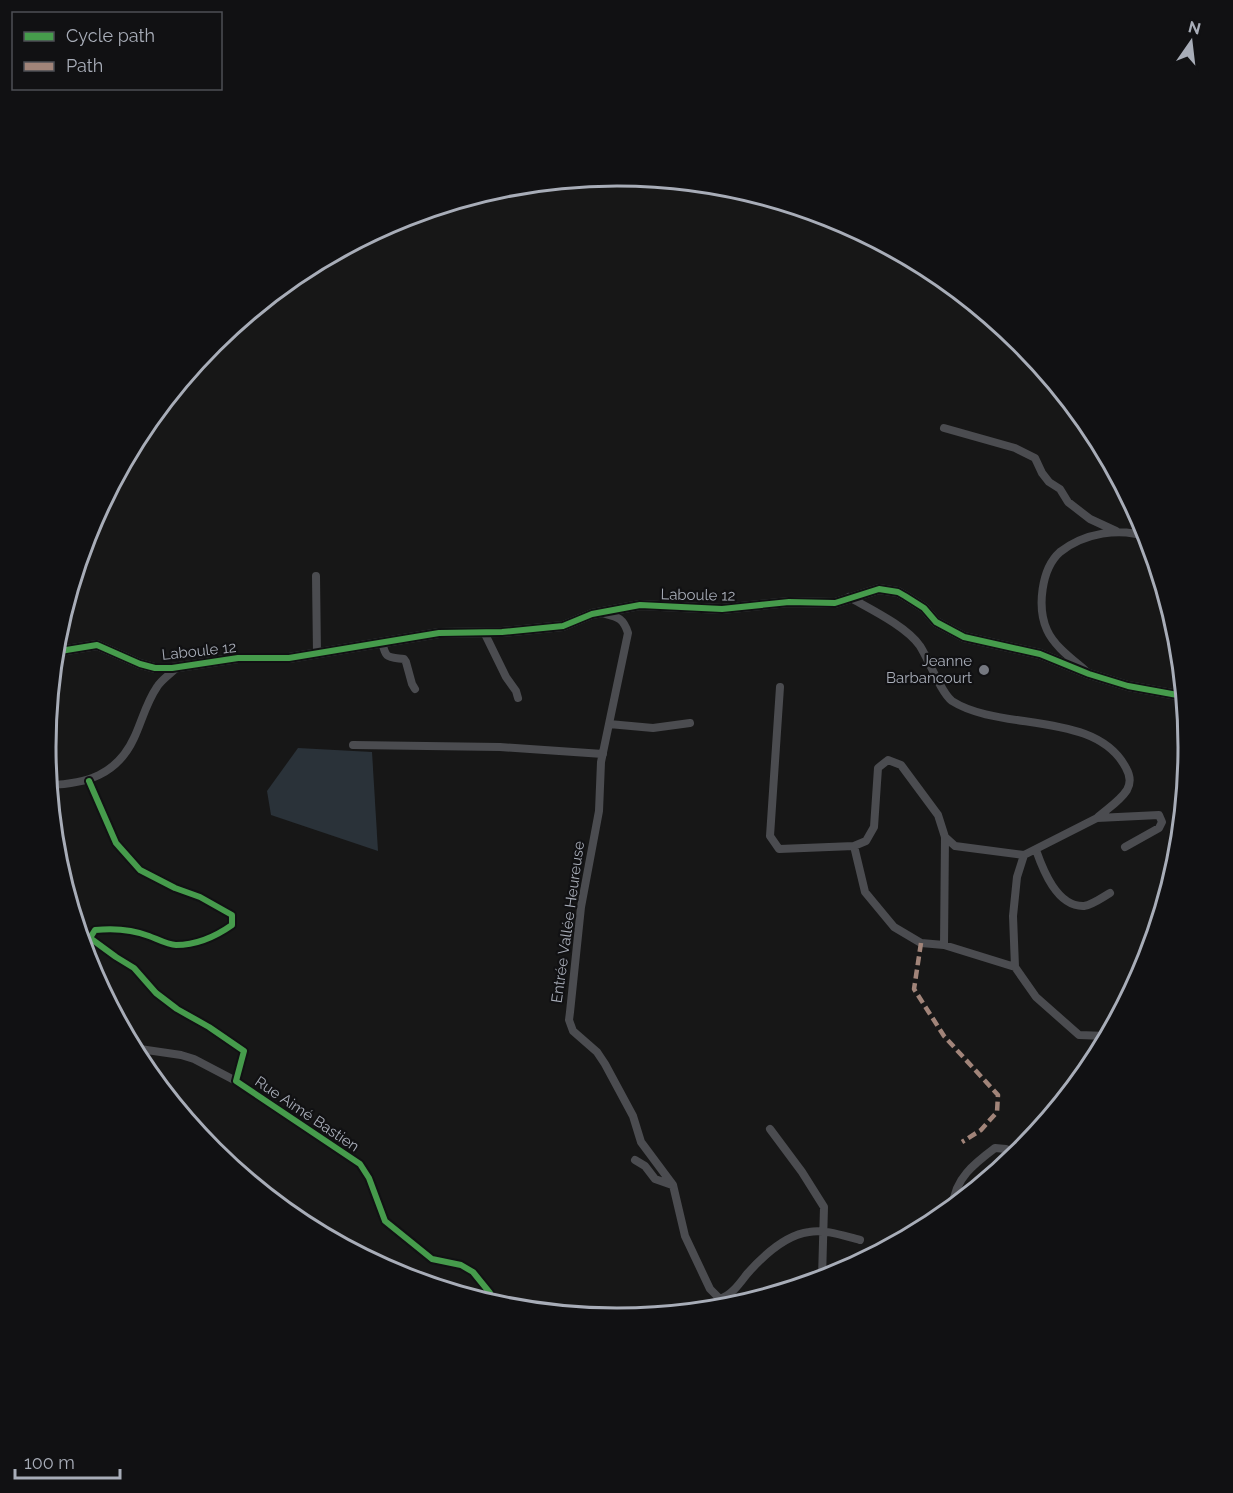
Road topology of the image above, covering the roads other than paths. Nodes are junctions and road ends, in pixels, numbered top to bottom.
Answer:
1 (944, 428) dead end
2 (1117, 531) junction
3 (1135, 533) edge
4 (316, 576) dead end
5 (849, 597) junction
6 (602, 612) junction
7 (484, 632) junction
8 (382, 642) junction
9 (64, 650) edge
10 (317, 654) junction
11 (177, 667) junction
12 (155, 668) junction
13 (1089, 675) junction
14 (160, 682) junction
15 (780, 687) dead end
16 (415, 689) dead end
17 (1175, 694) edge
18 (518, 698) dead end
19 (690, 723) dead end
20 (609, 724) junction
21 (354, 745) dead end
22 (603, 754) junction
23 (89, 781) junction
24 (57, 784) edge
25 (1096, 818) junction
26 (945, 837) junction
27 (854, 846) junction
28 (1125, 846) dead end
29 (1036, 850) junction
30 (1024, 855) junction
31 (1110, 893) dead end
32 (944, 945) junction
33 (1015, 967) junction
34 (1097, 1036) edge
35 (145, 1050) edge
36 (236, 1081) junction
37 (770, 1129) dead end
38 (1006, 1149) edge
39 (635, 1160) dead end
40 (673, 1185) junction
41 (957, 1193) edge
42 (822, 1232) junction
43 (860, 1240) dead end
44 (822, 1268) edge
45 (489, 1292) edge
46 (726, 1297) edge
47 (719, 1298) edge

1 - 2 street
2 - 3 street
2 - 13 street
4 - 10 street
5 - 6 street, Laboule 12
5 - 13 street, Laboule 12
5 - 25 street
6 - 7 street, Laboule 12
6 - 20 street, Entrée Vallée Heureuse
7 - 8 street, Laboule 12
7 - 18 street
8 - 10 street, Laboule 12
8 - 16 street
9 - 12 street, Laboule 12
10 - 11 street, Laboule 12
11 - 12 street, Laboule 12
11 - 14 street
12 - 14 street
13 - 17 street, Laboule 12
14 - 23 street
15 - 27 street
19 - 20 street
20 - 22 street, Entrée Vallée Heureuse
21 - 22 street
22 - 40 street, Entrée Vallée Heureuse
23 - 24 street
23 - 36 street, Rue Aimé Bastien
25 - 28 street
25 - 29 street
26 - 27 street
26 - 30 street
26 - 32 street
27 - 32 street
29 - 30 street
29 - 31 street
30 - 33 street
32 - 33 street
33 - 34 street
35 - 36 street
36 - 45 street, Rue Aimé Bastien
37 - 42 street
38 - 41 street
39 - 40 street
40 - 47 street, Entrée Vallée Heureuse
42 - 43 street
42 - 44 street
42 - 46 street, Entrée Vallée Heureuse

